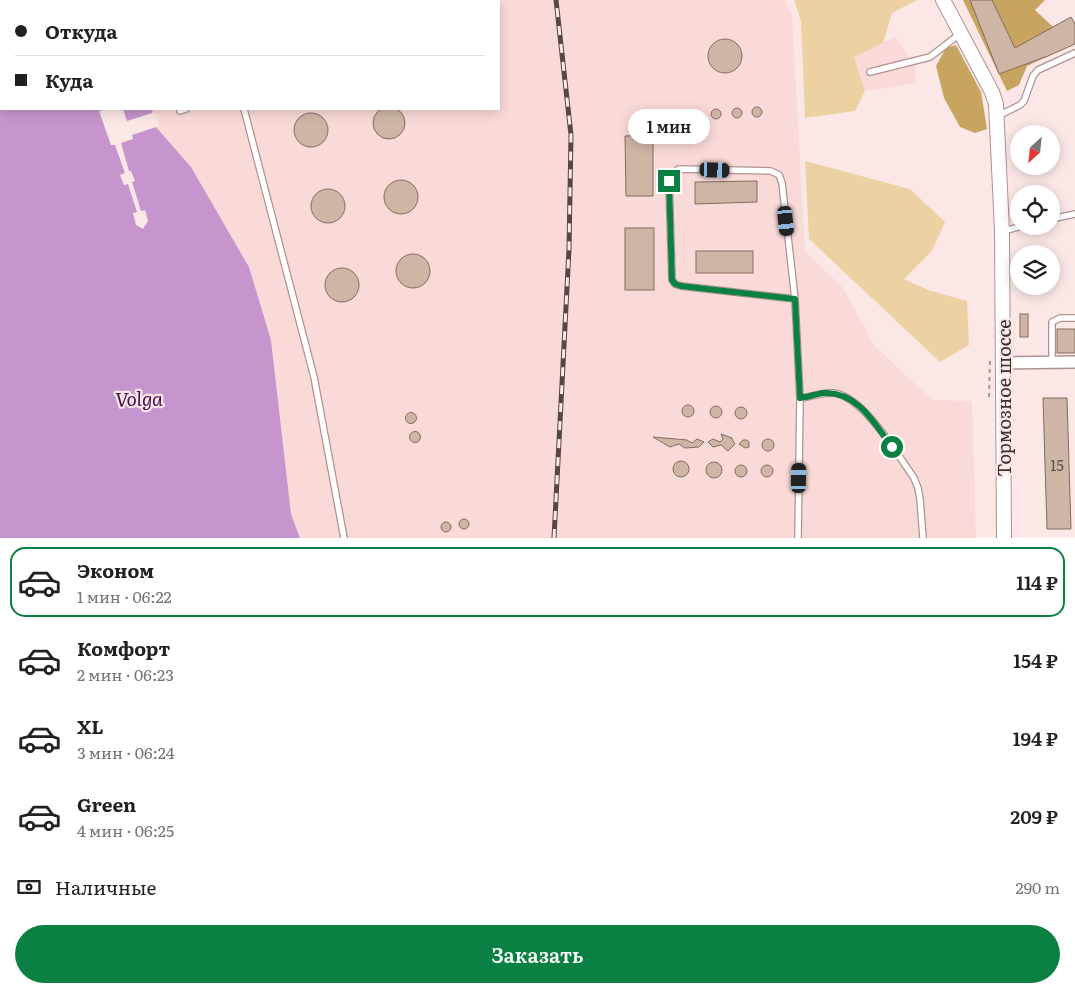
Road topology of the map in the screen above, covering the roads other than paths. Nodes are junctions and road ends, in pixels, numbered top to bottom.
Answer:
1 (943, 0) edge
2 (961, 33) junction
3 (1075, 53) edge
4 (870, 72) dead end
5 (244, 110) edge
6 (997, 117) junction
7 (1075, 214) edge
8 (1060, 217) edge
9 (1010, 229) edge
10 (1002, 231) junction
11 (795, 299) junction
12 (1075, 318) edge
13 (1052, 362) junction
14 (1075, 362) edge
15 (1002, 363) junction
16 (800, 398) junction
17 (344, 538) edge
18 (798, 538) edge
19 (923, 538) edge
20 (1004, 538) edge

1 - 2 street, Тормозное шоссе
2 - 4 lane
2 - 6 street, Тормозное шоссе
3 - 6 lane
5 - 17 lane
6 - 10 street, Тормозное шоссе
7 - 8 lane
9 - 10 lane
10 - 15 street, Тормозное шоссе
11 - 11 lane
11 - 16 lane
12 - 13 lane
13 - 14 street
13 - 15 street
15 - 20 street, Тормозное шоссе
16 - 18 lane
16 - 19 lane

